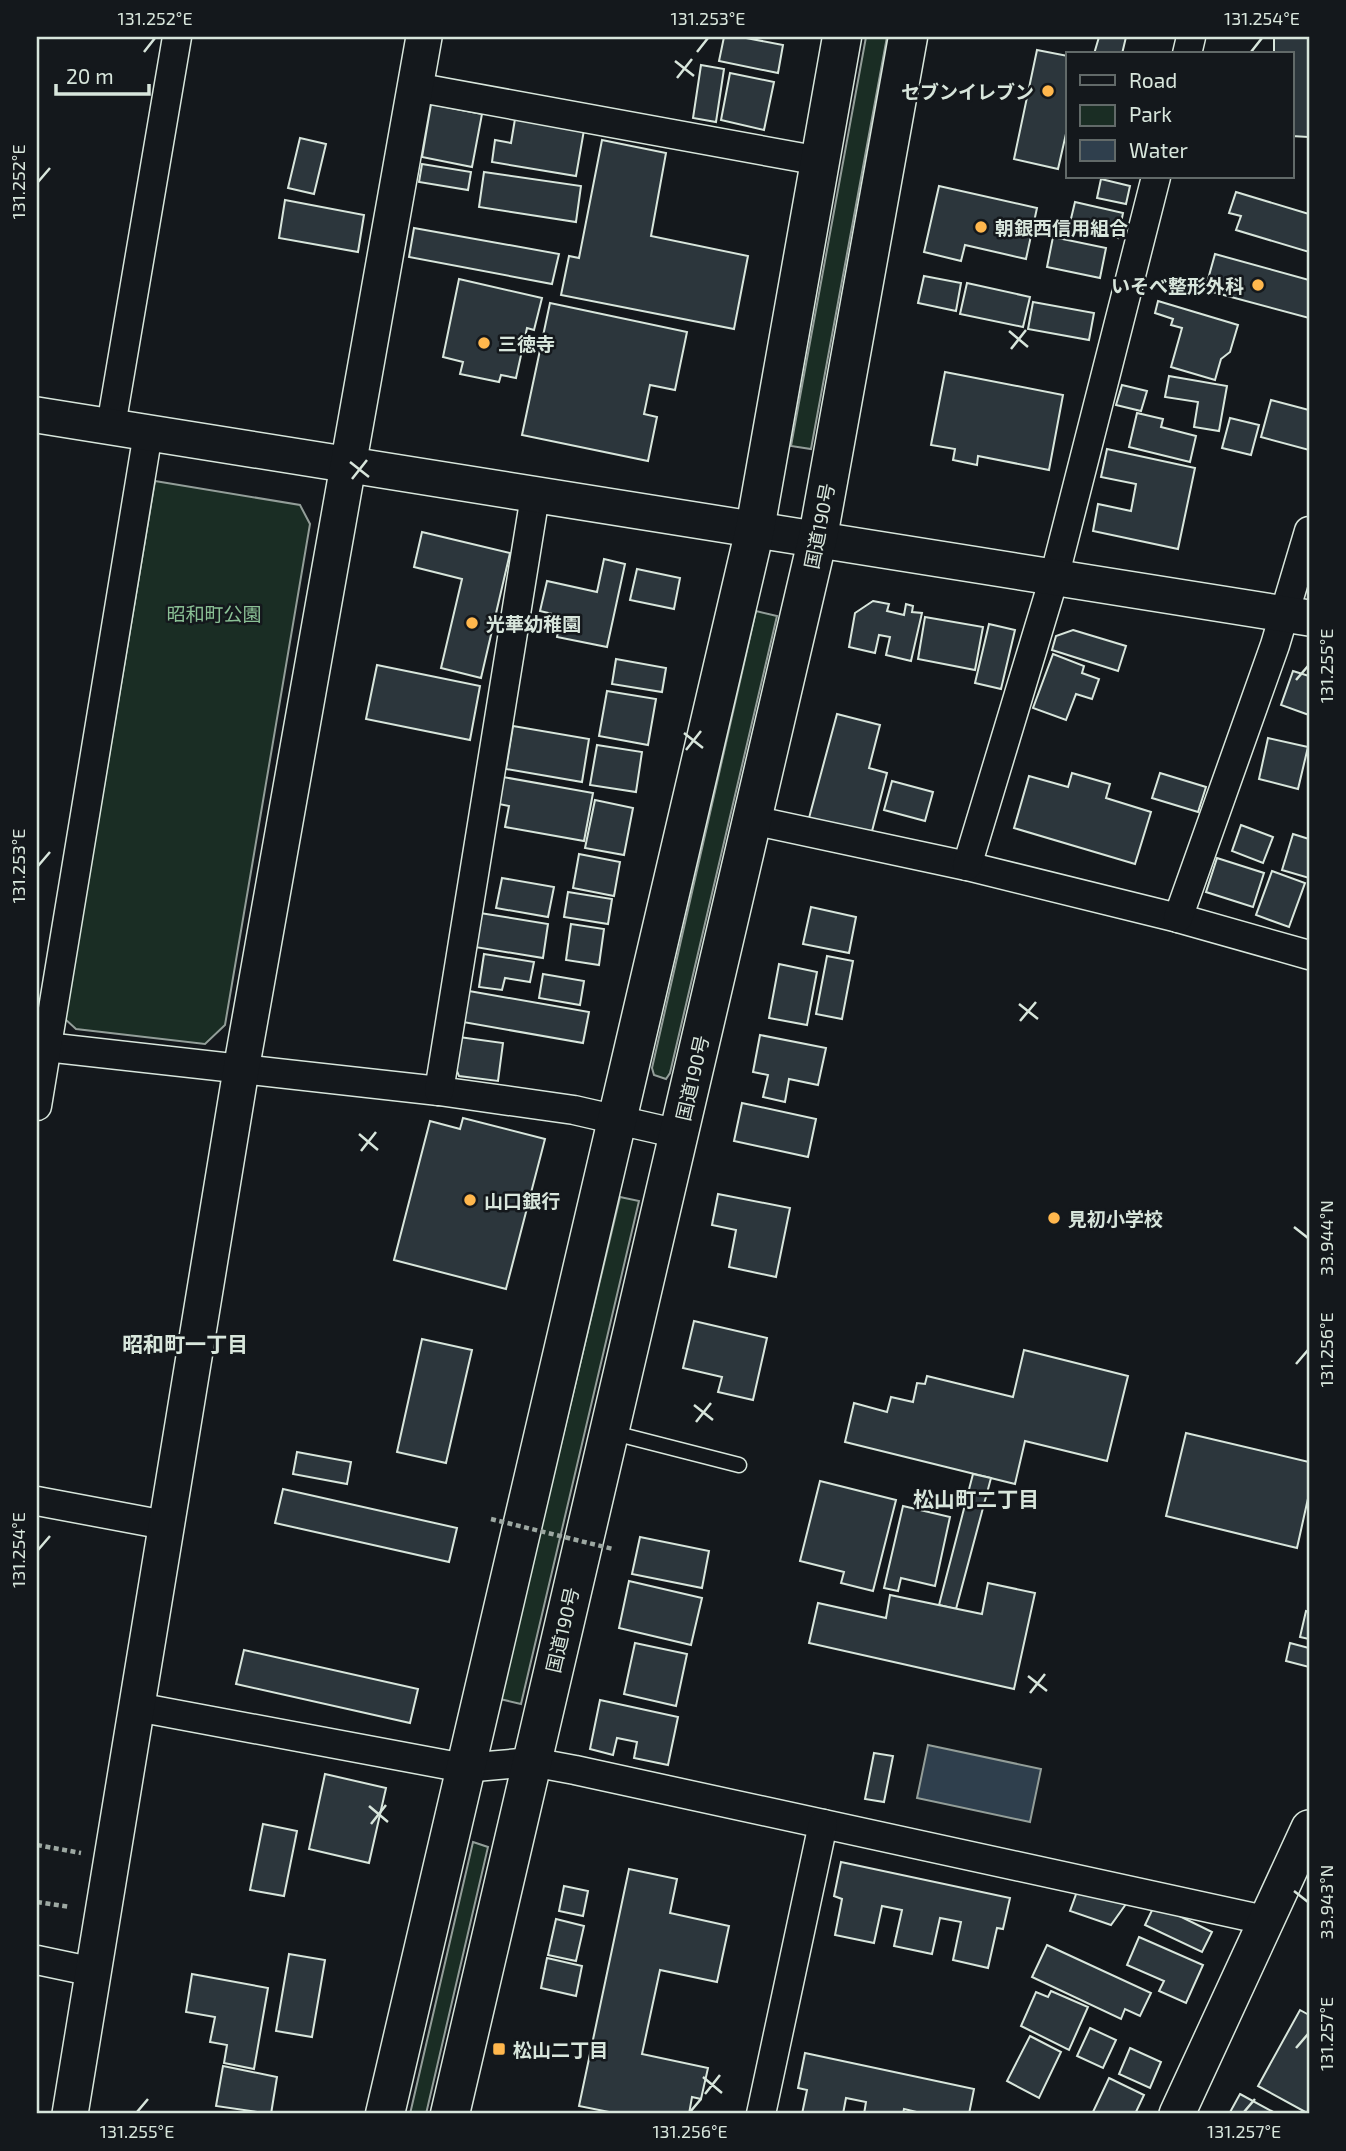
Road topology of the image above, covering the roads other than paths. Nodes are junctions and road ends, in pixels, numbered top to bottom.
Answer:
1 (177, 37) edge
2 (424, 37) edge
3 (842, 37) edge
4 (908, 37) edge
5 (415, 87) junction
6 (820, 161) junction
7 (1156, 178) edge
8 (37, 415) edge
9 (111, 426) junction
10 (148, 433) junction
11 (348, 463) junction
12 (535, 496) junction
13 (755, 529) junction
14 (1309, 531) edge
15 (818, 537) junction
16 (1055, 578) junction
17 (1297, 615) edge
18 (752, 820) junction
19 (967, 866) junction
20 (1178, 918) junction
21 (1309, 955) edge
22 (41, 1047) edge
23 (241, 1070) junction
24 (439, 1091) junction
25 (37, 1106) edge
26 (616, 1120) junction
27 (679, 1134) junction
28 (609, 1432) junction
29 (739, 1465) dead end
30 (37, 1501) edge
31 (165, 1525) junction
32 (137, 1707) junction
33 (532, 1762) junction
34 (464, 1768) junction
35 (823, 1824) junction
36 (1309, 1828) edge
37 (1269, 1921) junction
38 (37, 1960) edge
39 (94, 1972) junction
40 (71, 2114) edge
41 (386, 2114) edge
42 (450, 2114) edge
43 (761, 2114) edge
44 (1177, 2114) edge

1 - 9 street
2 - 5 street
3 - 6 highway
4 - 15 highway, 国道190号
5 - 6 street
5 - 11 street
6 - 13 highway
7 - 16 street
8 - 9 street
9 - 10 street
10 - 11 street
10 - 22 street
11 - 12 street
11 - 23 street
12 - 13 street
12 - 24 street
13 - 15 street
13 - 26 highway
14 - 17 street
15 - 16 street
15 - 18 highway, 国道190号
16 - 17 street
16 - 19 street
17 - 20 street
18 - 19 street
18 - 27 highway, 国道190号
19 - 20 street
20 - 21 street
22 - 23 street
22 - 25 street
23 - 24 street
23 - 31 street
24 - 26 street
26 - 27 street
26 - 34 highway
27 - 28 highway, 国道190号
28 - 29 lane
28 - 33 highway, 国道190号
30 - 31 street
31 - 32 street
32 - 34 street
32 - 39 street
33 - 34 street
33 - 35 street
33 - 42 highway, 国道190号
34 - 41 highway
35 - 37 street
35 - 43 street
36 - 37 street
37 - 44 street
38 - 39 street
39 - 40 street

